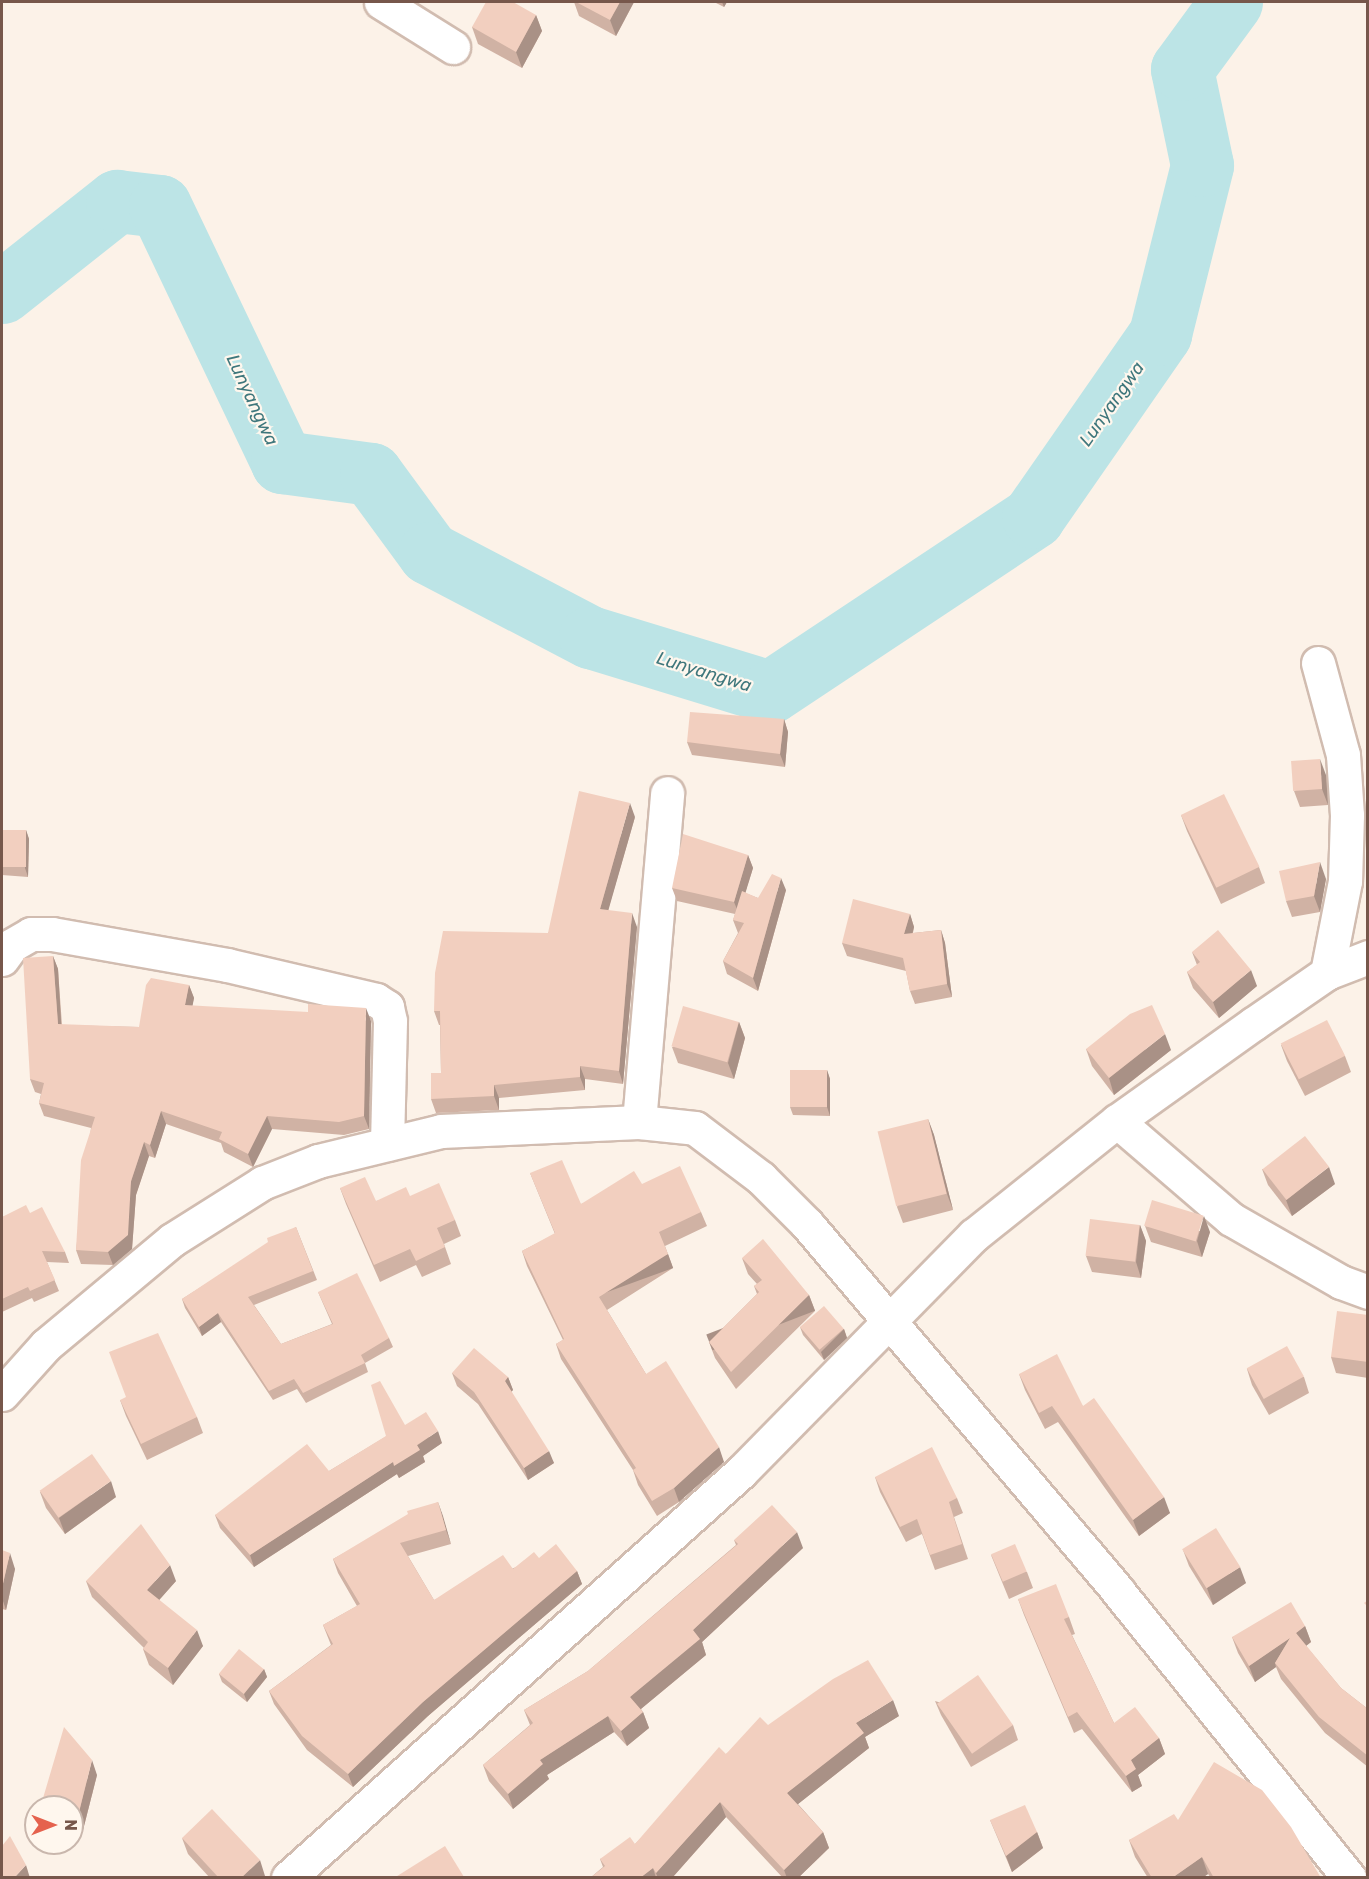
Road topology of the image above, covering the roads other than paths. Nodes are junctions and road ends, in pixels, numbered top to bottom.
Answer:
1 (381, 2) edge
2 (453, 47) dead end
3 (1318, 663) dead end
4 (667, 793) dead end
5 (1368, 957) edge
6 (2, 958) edge
7 (1327, 973) junction
8 (1117, 1121) junction
9 (639, 1122) junction
10 (387, 1144) junction
11 (1368, 1292) edge
12 (892, 1322) junction
13 (2, 1394) edge
14 (288, 1878) edge
15 (1349, 1878) edge

1 - 2 street
3 - 7 street
4 - 9 street
5 - 7 street
6 - 10 street
7 - 8 street
8 - 11 street
8 - 12 street
9 - 10 street
9 - 12 street
10 - 13 street
12 - 14 street
12 - 15 street

